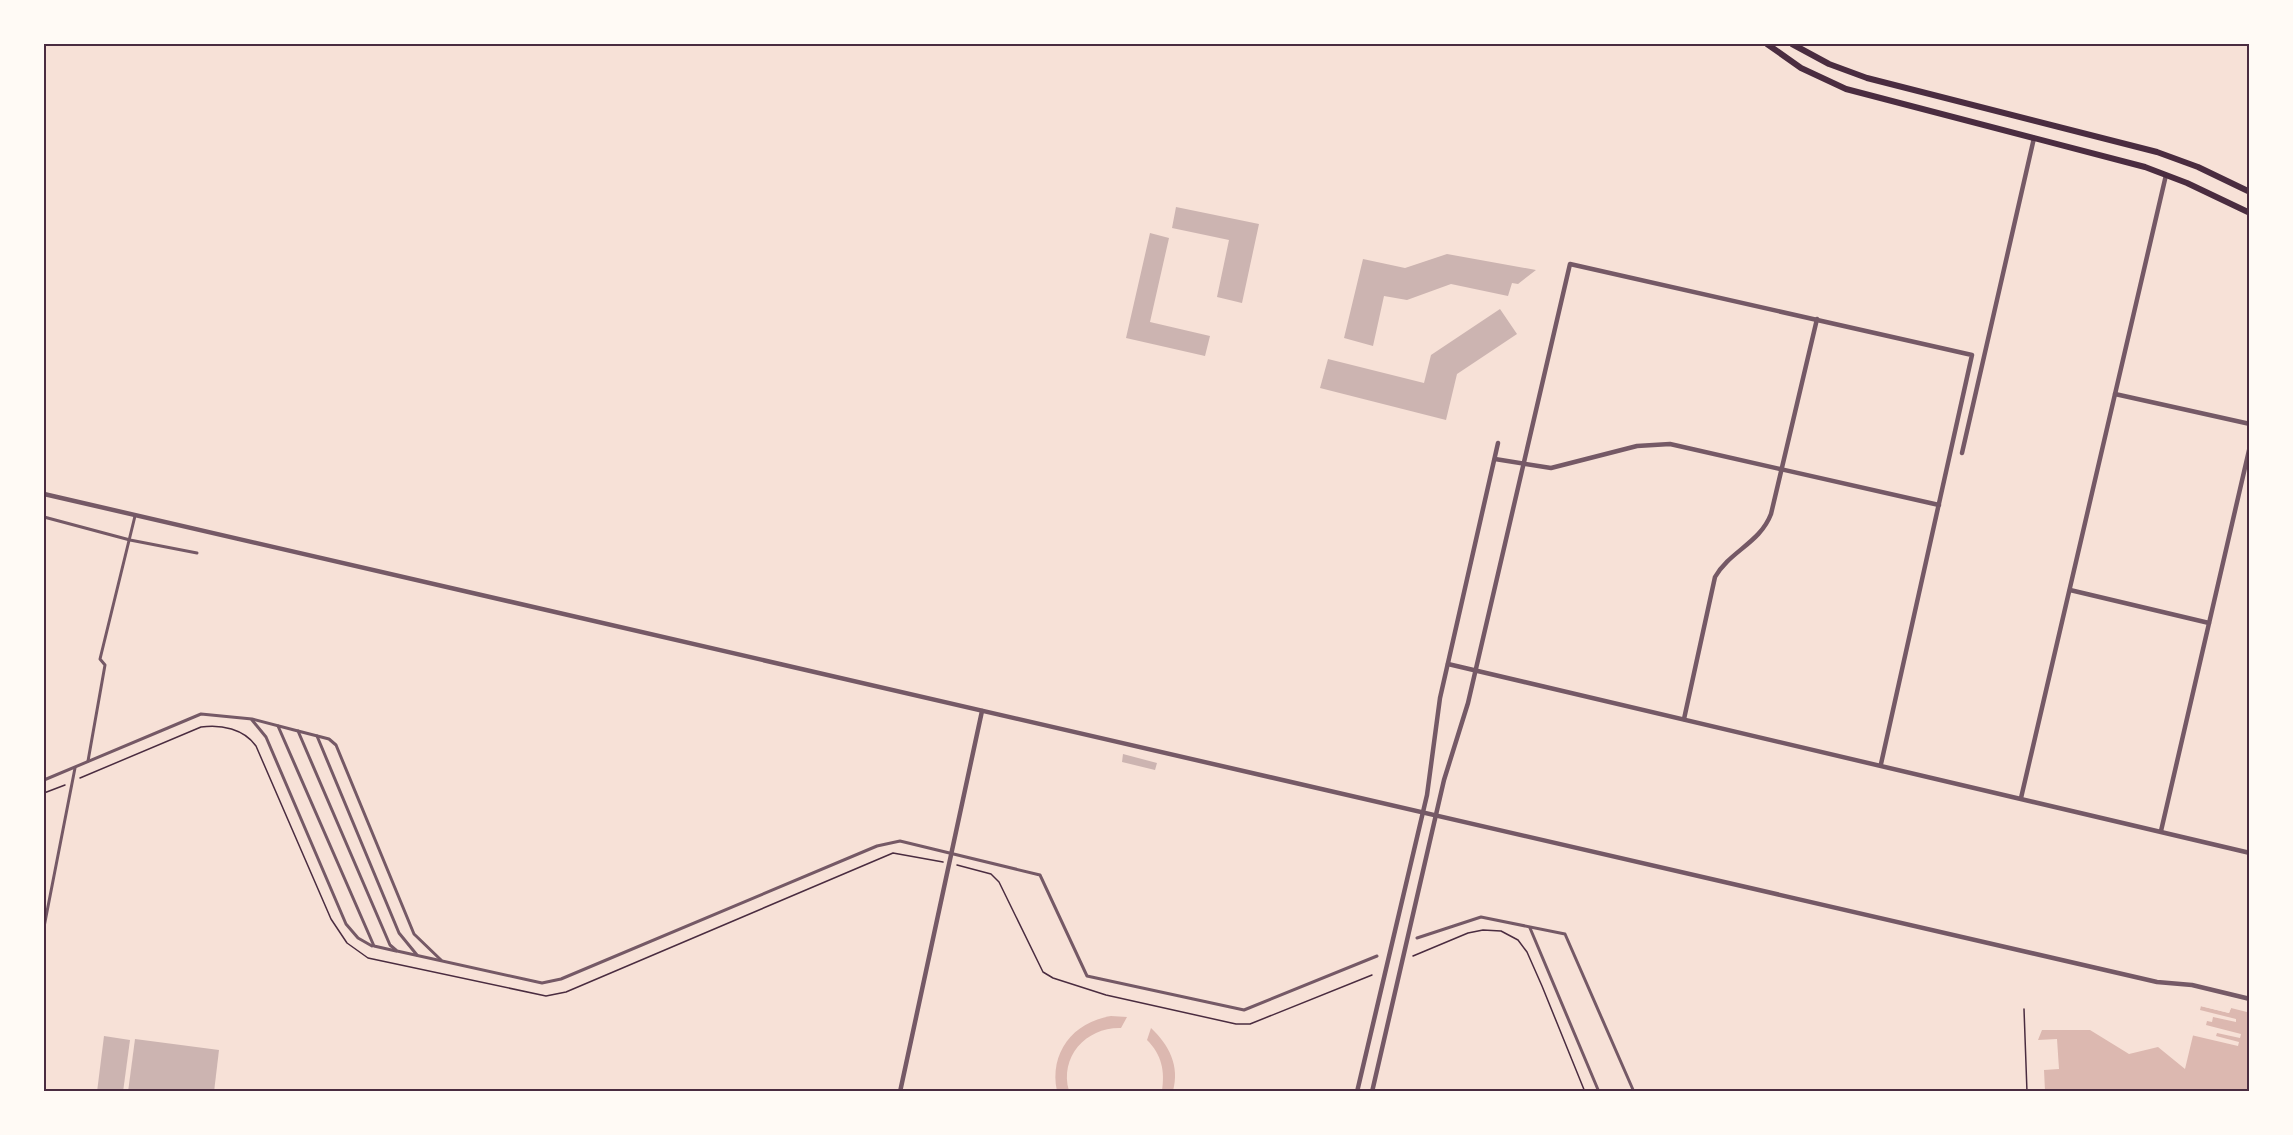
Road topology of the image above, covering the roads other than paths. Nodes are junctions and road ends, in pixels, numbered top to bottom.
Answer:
1 (1767, 44) edge
2 (1792, 44) edge
3 (2034, 138) junction
4 (2166, 175) junction
5 (2250, 192) edge
6 (2250, 213) edge
7 (1817, 319) junction
8 (2115, 394) junction
9 (2250, 424) edge
10 (1498, 443) dead end
11 (2250, 446) edge
12 (1962, 453) dead end
13 (1495, 459) junction
14 (1523, 465) junction
15 (1781, 470) junction
16 (44, 494) edge
17 (1939, 506) junction
18 (135, 516) junction
19 (44, 517) edge
20 (130, 540) junction
21 (197, 553) dead end
22 (2070, 590) junction
23 (2209, 623) junction
24 (1448, 664) junction
25 (1475, 671) junction
26 (982, 711) junction
27 (252, 719) junction
28 (1684, 719) junction
29 (278, 726) junction
30 (298, 731) junction
31 (317, 736) junction
32 (88, 762) junction
33 (1881, 764) junction
34 (75, 768) junction
35 (44, 780) edge
36 (2021, 798) junction
37 (1423, 813) junction
38 (1436, 816) junction
39 (2161, 831) junction
40 (950, 852) junction
41 (2250, 852) edge
42 (44, 927) edge
43 (1530, 928) junction
44 (1417, 938) dead end
45 (374, 946) junction
46 (397, 951) junction
47 (419, 956) junction
48 (1377, 956) dead end
49 (442, 961) junction
50 (2250, 999) edge
51 (900, 1092) edge
52 (1357, 1092) edge
53 (1372, 1092) edge
54 (1599, 1092) edge
55 (1634, 1092) edge

1 - 3 main road
2 - 5 main road
3 - 4 main road
3 - 12 street
4 - 6 main road
4 - 8 street
7 - 14 street
7 - 15 street
7 - 17 street
8 - 9 street
8 - 22 street
10 - 13 street
11 - 23 street
13 - 14 street
13 - 24 street
14 - 15 street
14 - 25 street
15 - 17 street
15 - 28 street
16 - 18 street
17 - 33 street
18 - 20 street
18 - 26 street
19 - 20 street
20 - 21 street
20 - 32 street
22 - 23 street
22 - 36 street
23 - 39 street
24 - 25 street
24 - 37 street
25 - 28 street
25 - 38 street
26 - 37 street
26 - 40 street
27 - 29 street
27 - 32 street
27 - 45 street
28 - 33 street
29 - 30 street
29 - 45 street
30 - 31 street
30 - 46 street
31 - 47 street
31 - 49 street
32 - 34 street
33 - 36 street
34 - 35 street
34 - 42 street
36 - 39 street
37 - 38 street
37 - 52 street
38 - 50 street
38 - 53 street
39 - 41 street
40 - 48 street
40 - 49 street
40 - 51 street
43 - 44 street
43 - 54 street
43 - 55 street
45 - 46 street
46 - 47 street
47 - 49 street

